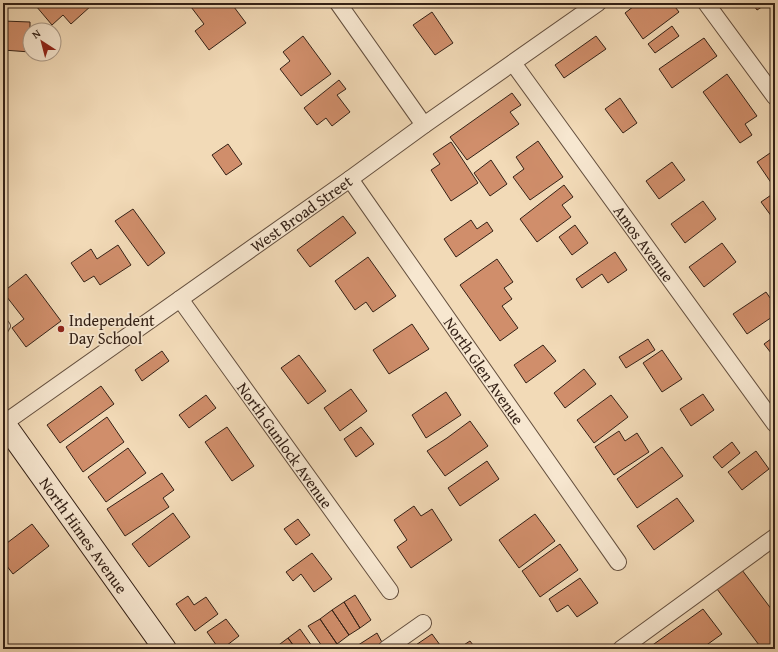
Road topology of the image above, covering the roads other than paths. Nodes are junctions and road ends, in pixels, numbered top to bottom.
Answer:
1 (338, 3) edge
2 (598, 3) edge
3 (706, 3) edge
4 (513, 63) junction
5 (775, 97) edge
6 (424, 125) junction
7 (350, 179) junction
8 (180, 299) junction
9 (3, 322) edge
10 (3, 331) edge
11 (3, 423) edge
12 (775, 424) edge
13 (775, 537) edge
14 (618, 562) dead end
15 (390, 591) dead end
16 (423, 623) dead end
17 (164, 649) edge
18 (386, 649) edge
19 (622, 649) edge

1 - 6 street
2 - 4 street, West Broad Street
3 - 5 street
4 - 6 street, West Broad Street
4 - 12 street, Amos Avenue
6 - 7 street, West Broad Street
7 - 8 street, West Broad Street
7 - 14 street, North Glen Avenue
8 - 11 street, West Broad Street
8 - 15 street, North Gunlock Avenue
9 - 10 lane
11 - 17 street, North Himes Avenue
13 - 19 street
16 - 18 street

